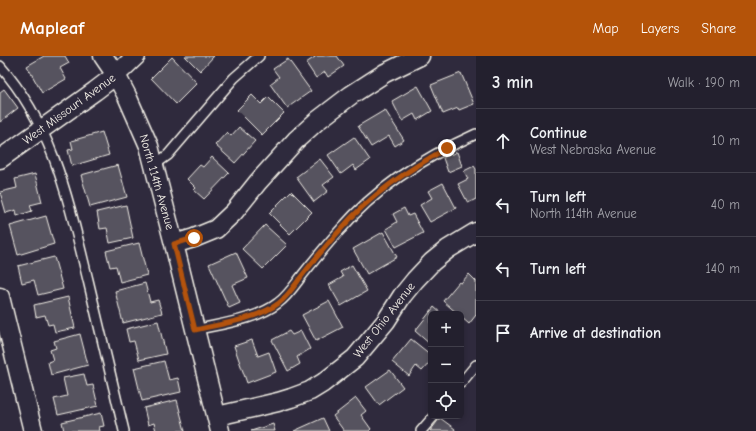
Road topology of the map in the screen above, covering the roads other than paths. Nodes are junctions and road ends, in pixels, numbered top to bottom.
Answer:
1 (103, 56) edge
2 (136, 56) edge
3 (259, 56) edge
4 (420, 56) edge
5 (0, 66) edge
6 (116, 75) junction
7 (42, 129) junction
8 (476, 134) edge
9 (0, 159) edge
10 (154, 165) junction
11 (476, 232) edge
12 (174, 244) junction
13 (0, 297) edge
14 (195, 330) junction
15 (476, 365) edge
16 (464, 379) edge
17 (431, 419) edge
18 (218, 424) edge
19 (33, 431) edge
20 (124, 431) edge
21 (421, 431) edge

1 - 6 street, North 114th Avenue
2 - 6 street, West Missouri Avenue
3 - 10 lane
4 - 12 street
5 - 7 lane
6 - 7 street, West Missouri Avenue
6 - 10 street, North 114th Avenue
7 - 9 street, West Missouri Avenue
7 - 20 lane
8 - 14 lane
10 - 12 street, North 114th Avenue
11 - 18 street, West Ohio Avenue
12 - 14 street, North 114th Avenue
13 - 19 street
14 - 18 street, North 114th Avenue
15 - 16 lane
17 - 21 lane

